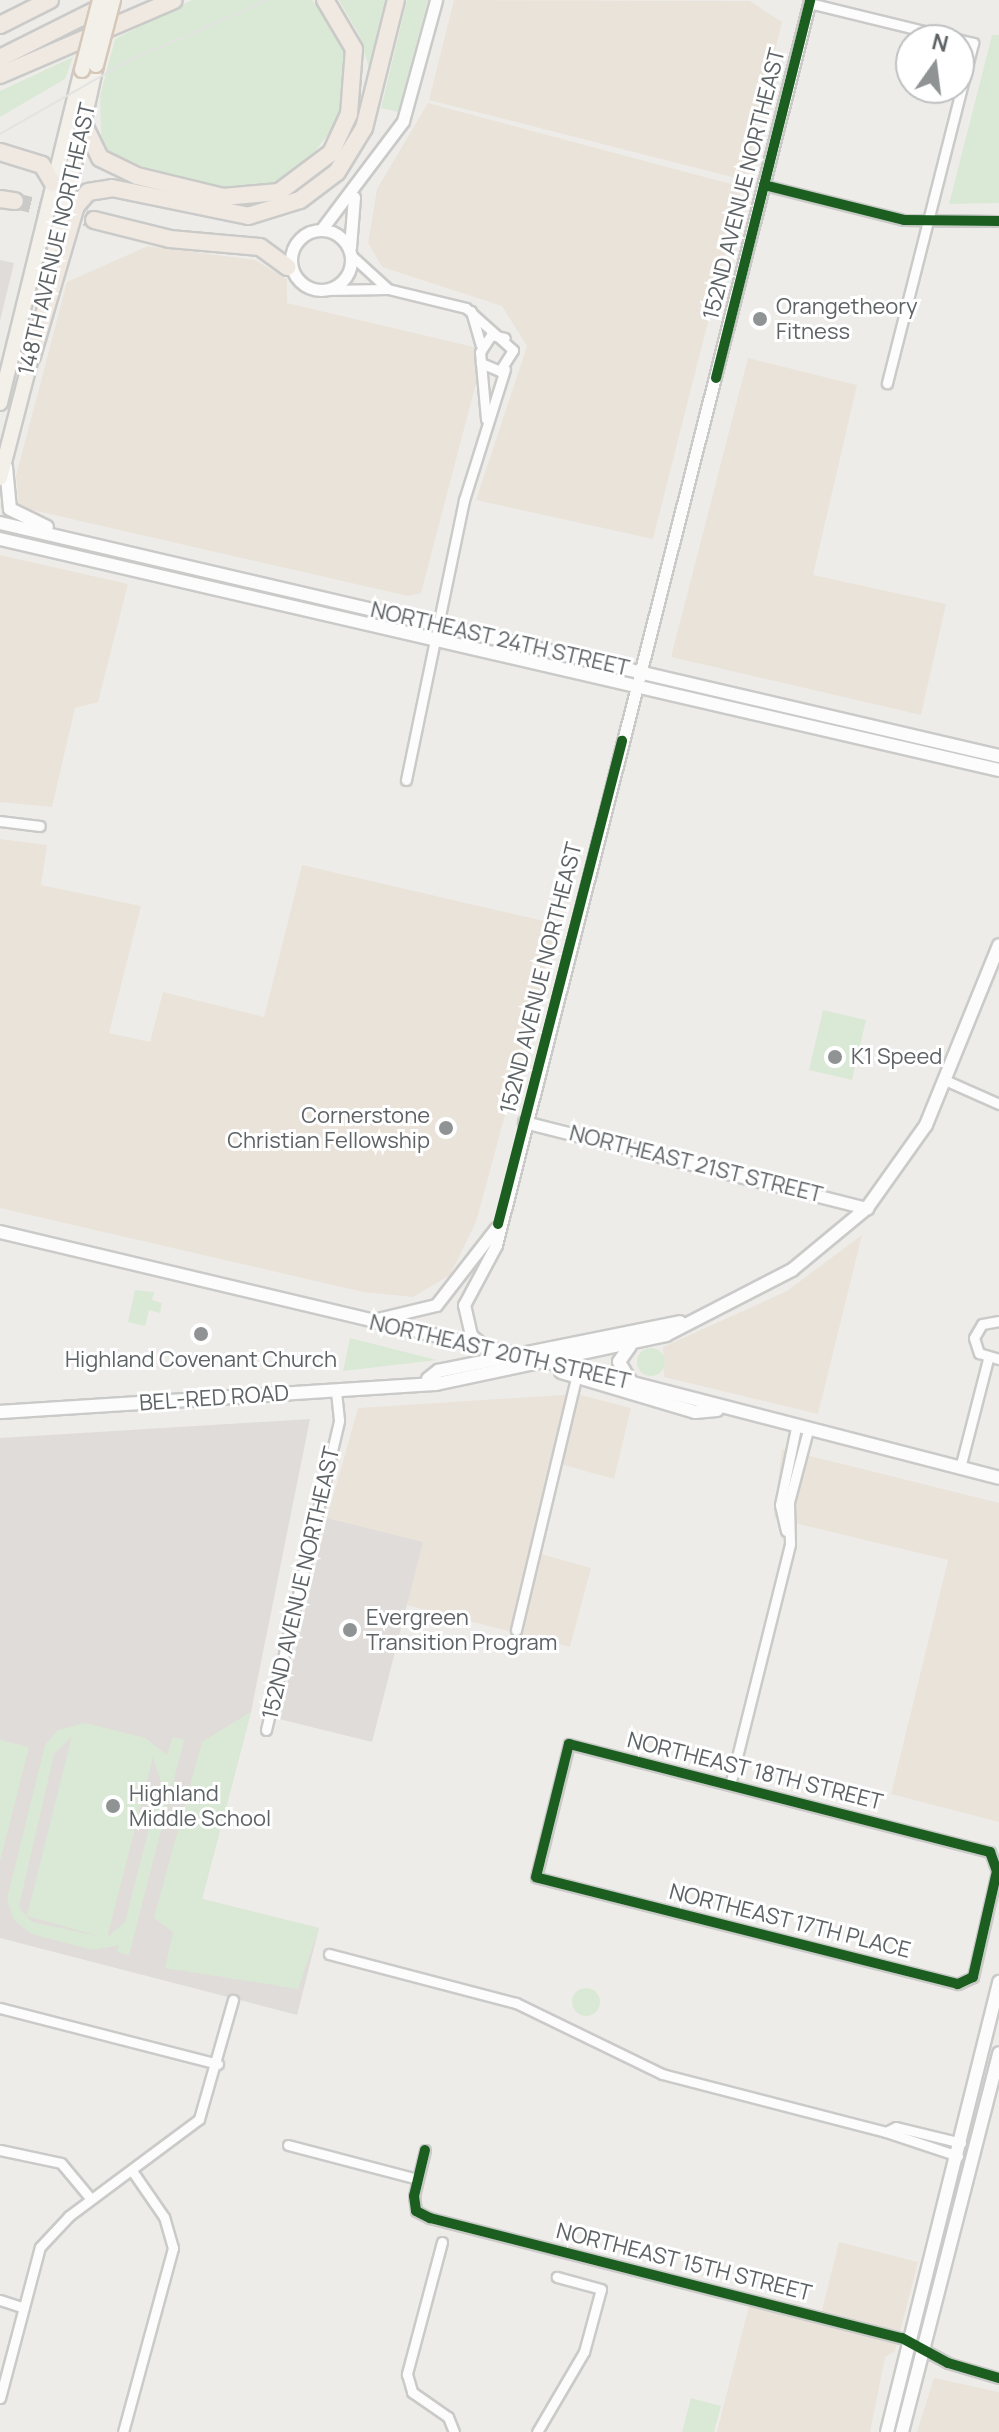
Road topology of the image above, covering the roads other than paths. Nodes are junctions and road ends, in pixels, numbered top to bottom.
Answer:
1 (50, 0) edge
2 (100, 0) edge
3 (114, 0) edge
4 (174, 0) edge
5 (325, 0) edge
6 (396, 0) edge
7 (436, 0) edge
8 (806, 1) edge
9 (0, 25) edge
10 (0, 58) edge
11 (89, 68) junction
12 (0, 75) edge
13 (83, 123) junction
14 (0, 152) edge
15 (53, 183) junction
16 (764, 185) junction
17 (354, 194) junction
18 (94, 220) tunnel mouth
19 (928, 221) junction
20 (999, 221) edge
21 (321, 230) junction
22 (351, 252) junction
23 (288, 267) junction
24 (388, 289) junction
25 (325, 290) junction
26 (471, 311) junction
27 (505, 338) junction
28 (481, 345) junction
29 (32, 356) junction
30 (481, 363) junction
31 (505, 369) junction
32 (887, 383) dead end
33 (0, 403) edge
34 (486, 419) junction
35 (6, 456) junction
36 (0, 478) edge
37 (0, 523) edge
38 (0, 539) edge
39 (91, 544) junction
40 (290, 590) junction
41 (280, 602) junction
42 (436, 631) junction
43 (639, 678) junction
44 (798, 709) junction
45 (747, 710) junction
46 (875, 727) junction
47 (832, 730) junction
48 (999, 756) edge
49 (999, 770) edge
50 (406, 780) dead end
51 (0, 821) edge
52 (40, 826) dead end
53 (999, 945) edge
54 (947, 1081) junction
55 (999, 1104) edge
56 (524, 1122) junction
57 (867, 1208) junction
58 (498, 1224) junction
59 (0, 1232) edge
60 (364, 1321) junction
61 (999, 1321) edge
62 (680, 1322) junction
63 (631, 1344) junction
64 (490, 1350) junction
65 (513, 1356) junction
66 (994, 1359) edge
67 (545, 1365) junction
68 (428, 1379) junction
69 (576, 1379) junction
70 (631, 1382) junction
71 (336, 1390) junction
72 (724, 1410) junction
73 (0, 1412) edge
74 (802, 1429) junction
75 (960, 1468) junction
76 (999, 1478) edge
77 (516, 1630) dead end
78 (266, 1730) dead end
79 (730, 1785) junction
80 (536, 1877) joint
81 (994, 1920) edge
82 (329, 1954) dead end
83 (999, 1982) edge
84 (233, 2000) dead end
85 (0, 2008) edge
86 (999, 2053) edge
87 (218, 2064) junction
88 (288, 2145) dead end
89 (959, 2149) junction
90 (0, 2150) edge
91 (425, 2150) dead end
92 (133, 2172) junction
93 (418, 2179) junction
94 (91, 2199) junction
95 (442, 2242) dead end
96 (933, 2258) junction
97 (557, 2277) dead end
98 (0, 2300) edge
99 (24, 2308) junction
100 (910, 2343) junction
101 (924, 2351) junction
102 (999, 2378) edge
103 (0, 2398) edge
104 (123, 2432) edge
105 (454, 2432) edge
106 (537, 2432) edge
107 (887, 2432) edge
108 (902, 2432) edge

1 - 9 highway
2 - 11 main road, 148TH AVENUE NORTHEAST, bridge
3 - 10 highway
3 - 11 main road, 148TH AVENUE NORTHEAST, bridge
4 - 12 highway
5 - 13 highway
6 - 29 highway
7 - 17 street
8 - 16 street, 152ND AVENUE NORTHEAST
8 - 19 street
11 - 13 main road, 148TH AVENUE NORTHEAST
11 - 15 main road, 148TH AVENUE NORTHEAST
13 - 29 main road, 148TH AVENUE NORTHEAST
14 - 15 highway
15 - 33 main road, 148TH AVENUE NORTHEAST
16 - 19 street
16 - 43 street, 152ND AVENUE NORTHEAST
17 - 21 street
17 - 22 street
18 - 23 highway
19 - 20 street
19 - 32 street
21 - 22 street
21 - 23 street
22 - 24 street
22 - 25 street
23 - 25 street
24 - 25 street
24 - 26 street
26 - 27 street
26 - 28 street
27 - 28 street
27 - 31 street
28 - 30 street
29 - 35 main road, 148TH AVENUE NORTHEAST
30 - 31 street
30 - 34 street
31 - 34 street
34 - 42 street
35 - 36 main road, 148TH AVENUE NORTHEAST
35 - 39 main road
37 - 39 main road, NORTHEAST 24TH STREET
38 - 41 main road, NORTHEAST 24TH STREET
39 - 40 main road, NORTHEAST 24TH STREET
40 - 41 main road
40 - 42 main road, NORTHEAST 24TH STREET
41 - 42 main road, NORTHEAST 24TH STREET
42 - 43 main road, NORTHEAST 24TH STREET
42 - 50 street
43 - 44 main road, NORTHEAST 24TH STREET
43 - 45 main road, NORTHEAST 24TH STREET
43 - 56 street, 152ND AVENUE NORTHEAST
44 - 45 main road
44 - 46 main road, NORTHEAST 24TH STREET
45 - 47 main road, NORTHEAST 24TH STREET
46 - 47 main road
46 - 48 main road, NORTHEAST 24TH STREET
47 - 49 main road, NORTHEAST 24TH STREET
51 - 52 street
53 - 54 main road, BEL-RED ROAD
54 - 55 street
54 - 57 main road, BEL-RED ROAD
56 - 57 street, NORTHEAST 21ST STREET
56 - 58 street, 152ND AVENUE NORTHEAST
57 - 62 main road, BEL-RED ROAD
58 - 60 street
58 - 64 street, 152ND AVENUE NORTHEAST
59 - 60 main road, NORTHEAST 20TH STREET
60 - 64 main road, NORTHEAST 20TH STREET
61 - 66 street
62 - 63 main road, BEL-RED ROAD
62 - 65 main road, BEL-RED ROAD
63 - 67 main road, BEL-RED ROAD
63 - 70 main road
64 - 65 main road, NORTHEAST 20TH STREET
65 - 67 main road, NORTHEAST 20TH STREET
65 - 68 main road, BEL-RED ROAD
66 - 75 street
67 - 68 main road, BEL-RED ROAD
67 - 69 main road
67 - 70 main road, NORTHEAST 20TH STREET
68 - 71 main road, BEL-RED ROAD
69 - 72 main road
69 - 77 street
70 - 72 main road, NORTHEAST 20TH STREET
71 - 73 main road, BEL-RED ROAD
71 - 78 street, 152ND AVENUE NORTHEAST
72 - 74 main road, NORTHEAST 20TH STREET
74 - 75 main road, NORTHEAST 20TH STREET
74 - 79 street
75 - 76 main road, NORTHEAST 20TH STREET
79 - 80 street, NORTHEAST 18TH STREET
79 - 81 street, NORTHEAST 18TH STREET
80 - 81 street, NORTHEAST 17TH PLACE
82 - 89 street
83 - 89 main road
84 - 87 street
85 - 87 street
86 - 101 main road
87 - 92 street
88 - 93 street
89 - 96 main road
90 - 94 street
91 - 93 street, NORTHEAST 15TH STREET
92 - 94 street
92 - 104 street
93 - 100 street, NORTHEAST 15TH STREET
94 - 99 street
95 - 105 street
96 - 100 main road
96 - 101 main road
97 - 106 street
98 - 99 street
99 - 103 street
100 - 101 street, NORTHEAST 15TH STREET
100 - 107 main road
101 - 102 street, NORTHEAST 15TH STREET
101 - 108 main road

